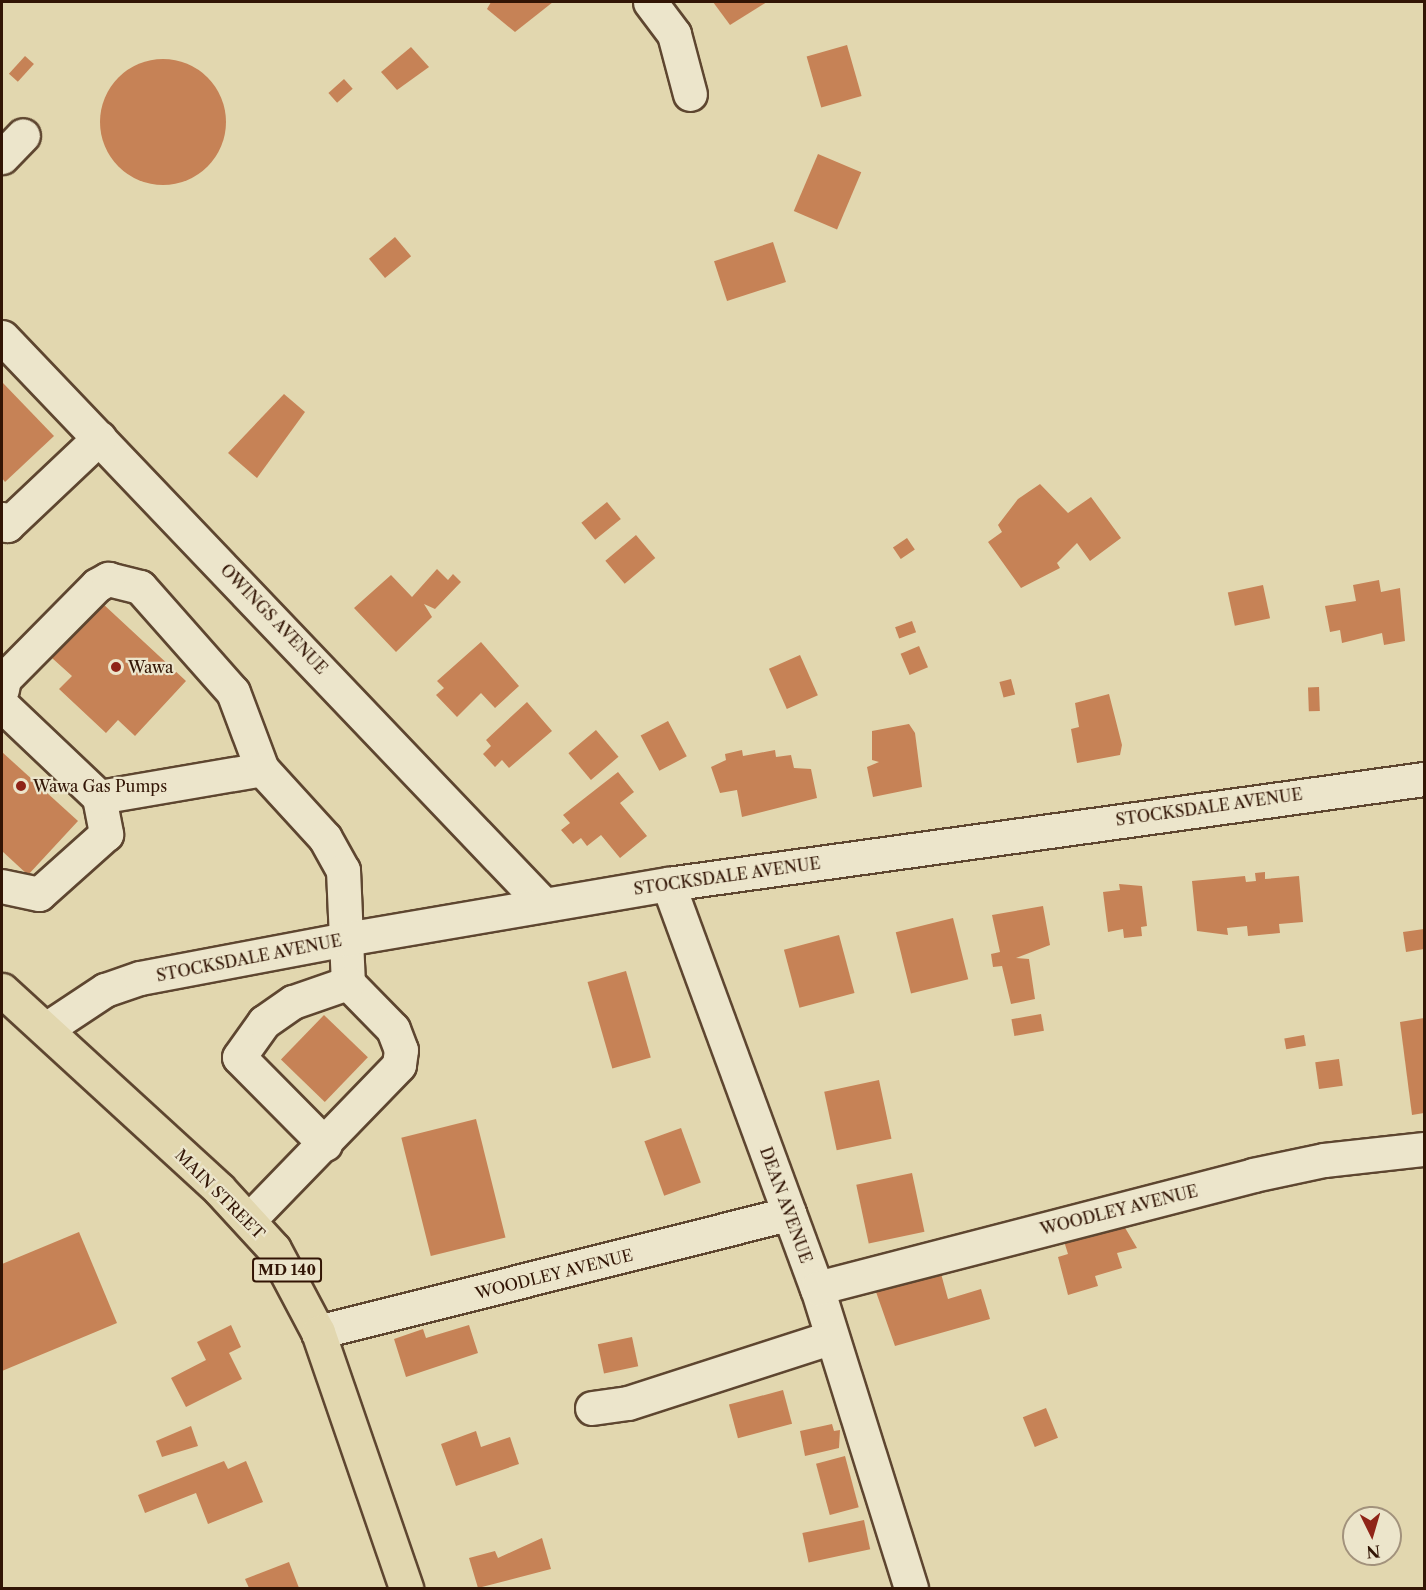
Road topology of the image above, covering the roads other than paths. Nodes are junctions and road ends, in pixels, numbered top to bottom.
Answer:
1 (650, 2) edge
2 (690, 94) dead end
3 (2, 337) edge
4 (99, 438) junction
5 (2, 519) edge
6 (2, 689) edge
7 (2, 705) edge
8 (262, 769) junction
9 (1425, 779) edge
10 (99, 797) junction
11 (668, 884) junction
12 (2, 886) edge
13 (543, 904) junction
14 (346, 939) junction
15 (348, 983) junction
16 (2, 990) edge
17 (46, 1029) junction
18 (325, 1144) junction
19 (1425, 1149) edge
20 (789, 1214) junction
21 (249, 1220) junction
22 (817, 1288) junction
23 (318, 1332) junction
24 (832, 1337) junction
25 (592, 1408) dead end
26 (406, 1588) edge
27 (911, 1588) edge

1 - 2 street
3 - 4 street, OWINGS AVENUE
4 - 5 street
4 - 13 street, OWINGS AVENUE
6 - 8 street
7 - 10 street
8 - 10 street
8 - 14 street
9 - 11 street, STOCKSDALE AVENUE
10 - 12 street
11 - 13 street, STOCKSDALE AVENUE
11 - 20 street, DEAN AVENUE
13 - 14 street, STOCKSDALE AVENUE
14 - 15 street
14 - 17 street, STOCKSDALE AVENUE
15 - 18 street
15 - 18 street
16 - 17 main road, MAIN STREET / MD 140
17 - 21 main road, MAIN STREET / MD 140
18 - 21 street
19 - 22 street, WOODLEY AVENUE
20 - 22 street, DEAN AVENUE
20 - 23 street, WOODLEY AVENUE
21 - 23 main road, MAIN STREET / MD 140
22 - 24 street, DEAN AVENUE
23 - 26 main road, MAIN STREET / MD 140
24 - 25 street
24 - 27 street, DEAN AVENUE

